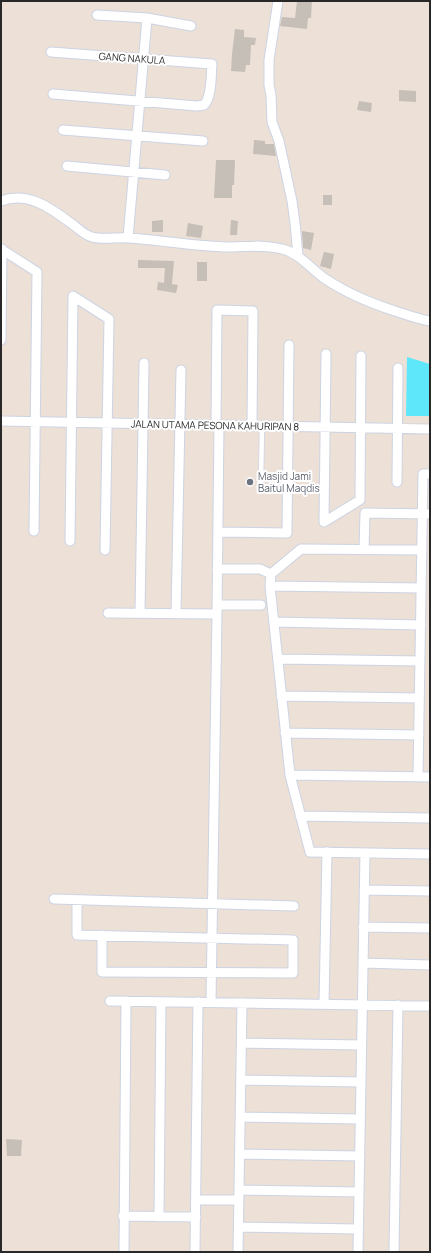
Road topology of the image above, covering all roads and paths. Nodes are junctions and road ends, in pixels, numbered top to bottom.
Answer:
1 (278, 1) edge
2 (97, 14) dead end
3 (147, 18) junction
4 (191, 26) dead end
5 (51, 52) dead end
6 (143, 59) junction
7 (53, 94) dead end
8 (140, 100) junction
9 (63, 130) dead end
10 (136, 136) junction
11 (203, 141) dead end
12 (67, 166) dead end
13 (134, 172) junction
14 (165, 175) dead end
15 (1, 201) edge
16 (128, 238) junction
17 (2, 249) edge
18 (298, 256) junction
19 (430, 320) edge
20 (1, 340) edge
21 (290, 345) dead end
22 (326, 354) dead end
23 (362, 356) dead end
24 (144, 363) dead end
25 (398, 368) dead end
26 (181, 370) dead end
27 (1, 421) edge
28 (35, 422) junction
29 (72, 422) junction
30 (108, 423) junction
31 (143, 424) junction
32 (180, 424) junction
33 (217, 425) junction
34 (252, 426) junction
35 (262, 426) junction
36 (288, 426) junction
37 (325, 427) junction
38 (360, 428) junction
39 (398, 428) junction
40 (430, 429) edge
41 (430, 474) edge
42 (261, 482) dead end
43 (397, 482) dead end
44 (426, 514) edge
45 (34, 531) dead end
46 (218, 532) junction
47 (70, 541) dead end
48 (105, 550) dead end
49 (364, 550) junction
50 (422, 550) junction
51 (217, 569) junction
52 (271, 574) junction
53 (270, 586) junction
54 (421, 588) junction
55 (261, 605) dead end
56 (217, 609) junction
57 (108, 613) dead end
58 (140, 614) junction
59 (176, 614) junction
60 (274, 622) junction
61 (420, 624) junction
62 (278, 659) junction
63 (420, 662) junction
64 (281, 696) junction
65 (419, 698) junction
66 (285, 733) junction
67 (419, 735) junction
68 (290, 775) junction
69 (418, 777) junction
70 (430, 777) edge
71 (300, 816) junction
72 (430, 818) edge
73 (327, 852) junction
74 (364, 853) junction
75 (430, 854) edge
76 (364, 890) junction
77 (430, 891) edge
78 (54, 899) dead end
79 (77, 900) junction
80 (213, 903) junction
81 (294, 906) dead end
82 (363, 927) junction
83 (430, 928) edge
84 (102, 935) junction
85 (212, 938) junction
86 (363, 964) junction
87 (430, 965) edge
88 (212, 973) junction
89 (110, 1001) dead end
90 (126, 1001) junction
91 (161, 1002) junction
92 (198, 1002) junction
93 (211, 1002) junction
94 (242, 1003) junction
95 (324, 1004) junction
96 (362, 1005) junction
97 (398, 1005) junction
98 (430, 1006) edge
99 (242, 1043) junction
100 (361, 1045) junction
101 (241, 1080) junction
102 (361, 1082) junction
103 (241, 1117) junction
104 (360, 1119) junction
105 (240, 1154) junction
106 (360, 1156) junction
107 (240, 1190) junction
108 (359, 1192) junction
109 (196, 1200) junction
110 (239, 1200) junction
111 (123, 1216) junction
112 (159, 1217) junction
113 (196, 1217) junction
114 (239, 1227) junction
115 (358, 1229) junction
116 (124, 1252) edge
117 (195, 1252) edge
118 (238, 1252) edge
119 (358, 1252) edge
120 (394, 1252) edge

1 - 18 street
2 - 3 street
3 - 4 street
3 - 6 street
5 - 6 street, GANG NAKULA
6 - 8 street
6 - 8 street, GANG NAKULA
7 - 8 street
8 - 10 street
9 - 10 street
10 - 11 street
10 - 13 street
12 - 13 street
13 - 14 street
13 - 16 street
15 - 16 street
16 - 18 street
17 - 20 street
17 - 28 street
18 - 19 street
21 - 36 street
22 - 37 street
23 - 38 street
24 - 31 street
25 - 39 street
26 - 32 street
27 - 28 street, JALAN UTAMA PESONA KAHURIPAN 8
28 - 29 street, JALAN UTAMA PESONA KAHURIPAN 8
28 - 45 street
29 - 30 street, JALAN UTAMA PESONA KAHURIPAN 8
29 - 30 street
29 - 47 street
30 - 31 street, JALAN UTAMA PESONA KAHURIPAN 8
30 - 48 street
31 - 32 street, JALAN UTAMA PESONA KAHURIPAN 8
31 - 58 street
32 - 33 street, JALAN UTAMA PESONA KAHURIPAN 8
32 - 59 street
33 - 34 street, JALAN UTAMA PESONA KAHURIPAN 8
33 - 34 street
33 - 46 street
34 - 35 street, JALAN UTAMA PESONA KAHURIPAN 8
35 - 36 street, JALAN UTAMA PESONA KAHURIPAN 8
35 - 42 lane
36 - 37 street, JALAN UTAMA PESONA KAHURIPAN 8
36 - 46 street
37 - 38 street, JALAN UTAMA PESONA KAHURIPAN 8
37 - 38 street
38 - 39 street, JALAN UTAMA PESONA KAHURIPAN 8
39 - 40 street, JALAN UTAMA PESONA KAHURIPAN 8
39 - 43 street
41 - 44 street
44 - 49 street
44 - 50 street
46 - 51 street
49 - 50 street
49 - 52 street
50 - 54 street
51 - 52 street
51 - 56 street
52 - 53 street
53 - 54 street
53 - 60 street
54 - 61 street
55 - 56 street
56 - 59 street
56 - 80 street
57 - 58 street
58 - 59 street
60 - 61 street
60 - 62 street
61 - 63 street
62 - 63 street
62 - 64 street
63 - 65 street
64 - 65 street
64 - 66 street
65 - 67 street
66 - 67 street
66 - 68 street
67 - 69 street
68 - 69 street
68 - 71 street
69 - 70 street
71 - 72 street
71 - 73 street
73 - 74 street
73 - 95 street
74 - 75 street
74 - 76 street
76 - 77 street
76 - 82 street
78 - 79 street
79 - 80 street
79 - 84 street
80 - 81 street
80 - 85 street
82 - 83 street
82 - 86 street
84 - 85 street
84 - 88 street
85 - 88 street
85 - 88 street
86 - 87 street
86 - 96 street
88 - 93 street
89 - 90 street
90 - 91 street
90 - 111 street
91 - 92 street
91 - 112 street
92 - 93 street
92 - 109 street
93 - 94 street
94 - 95 street
94 - 99 street
95 - 96 street
96 - 97 street
96 - 100 street
97 - 98 street
97 - 120 street
99 - 100 street
99 - 101 street
100 - 102 street
101 - 102 street
101 - 103 street
102 - 104 street
103 - 104 street
103 - 105 street
104 - 106 street
105 - 106 street
105 - 107 street
106 - 108 street
107 - 108 street
107 - 110 street
108 - 115 street
109 - 110 street
109 - 113 street
110 - 114 street
111 - 112 street
111 - 116 street
112 - 113 street
113 - 117 street
114 - 115 street
114 - 118 street
115 - 119 street

